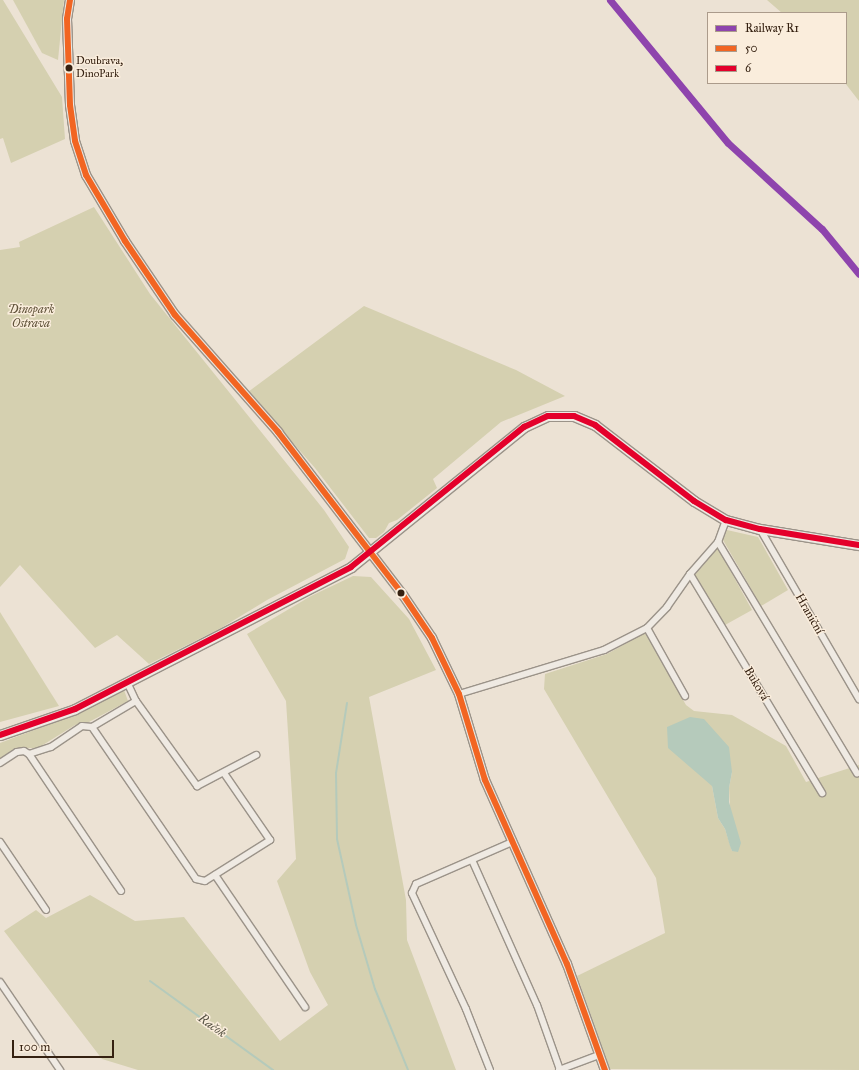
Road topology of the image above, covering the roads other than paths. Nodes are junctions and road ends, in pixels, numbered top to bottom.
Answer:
1 (70, 0) edge
2 (726, 520) junction
3 (760, 529) junction
4 (718, 542) junction
5 (859, 545) edge
6 (371, 553) junction
7 (690, 574) junction
8 (647, 628) junction
9 (127, 682) junction
10 (459, 694) junction
11 (685, 696) dead end
12 (859, 699) edge
13 (136, 701) junction
14 (92, 727) junction
15 (0, 735) edge
16 (30, 754) junction
17 (256, 755) dead end
18 (0, 763) edge
19 (224, 773) junction
20 (857, 773) dead end
21 (822, 793) dead end
22 (512, 842) junction
23 (1, 845) edge
24 (472, 860) junction
25 (215, 875) junction
26 (121, 891) dead end
27 (46, 910) dead end
28 (0, 982) edge
29 (305, 1007) dead end
30 (599, 1056) junction
31 (60, 1070) edge
32 (490, 1070) edge
33 (560, 1070) edge
34 (605, 1070) edge

1 - 6 street
2 - 3 main road
2 - 4 street
2 - 6 main road
3 - 5 main road
3 - 12 street, Hraniční
4 - 7 street
4 - 20 street
6 - 9 main road
6 - 10 street
7 - 8 street
7 - 21 street, Buková
8 - 10 street
8 - 11 street
9 - 13 street
9 - 15 main road
10 - 22 street
13 - 14 street
13 - 19 street
14 - 16 street
14 - 25 street
16 - 18 street
16 - 26 street
17 - 19 street
19 - 25 street
22 - 24 street
22 - 30 street
23 - 27 street
24 - 32 street
24 - 33 street
25 - 29 street
28 - 31 street
30 - 33 street
30 - 34 street

